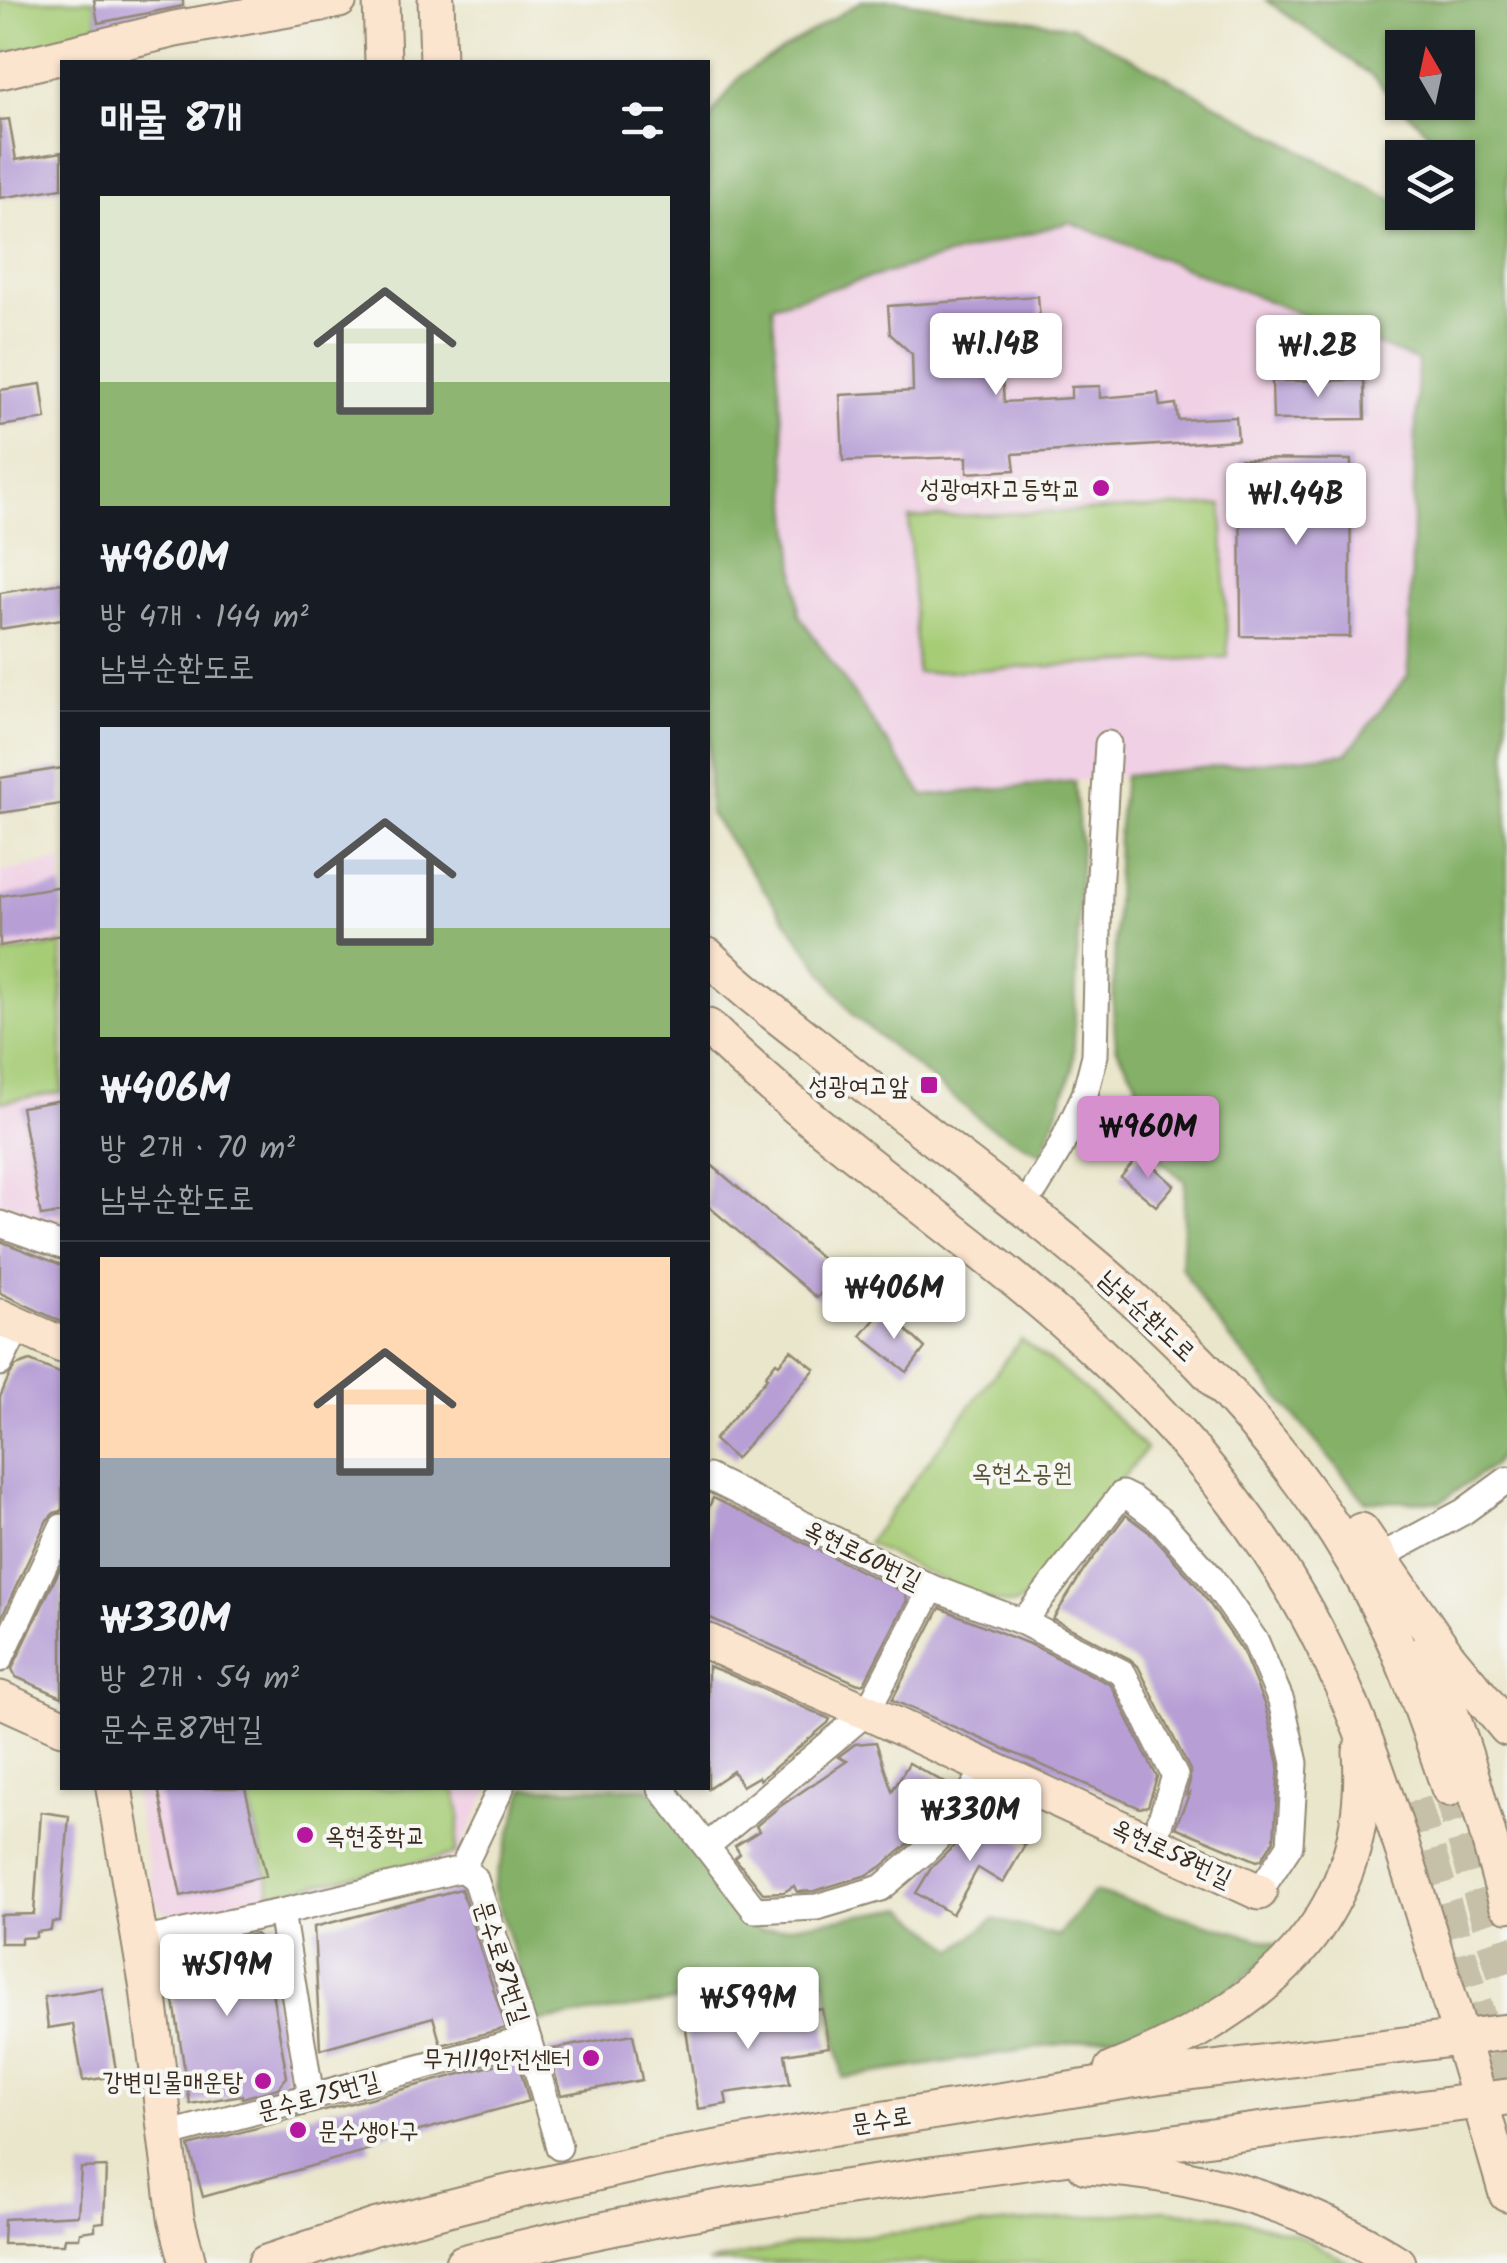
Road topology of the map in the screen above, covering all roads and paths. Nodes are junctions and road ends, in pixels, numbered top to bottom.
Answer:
1 (339, 0) edge
2 (381, 0) edge
3 (412, 0) edge
4 (436, 0) edge
5 (438, 49) edge
6 (383, 60) edge
7 (0, 71) edge
8 (1108, 744) dead end
9 (710, 955) edge
10 (710, 955) edge
11 (710, 1017) edge
12 (710, 1030) edge
13 (1036, 1188) junction
14 (0, 1224) edge
15 (60, 1245) edge
16 (9, 1321) edge
17 (60, 1344) edge
18 (0, 1362) edge
19 (710, 1478) edge
20 (1507, 1481) edge
21 (60, 1531) edge
22 (1378, 1558) junction
23 (932, 1588) junction
24 (1023, 1622) junction
25 (710, 1643) edge
26 (0, 1658) edge
27 (0, 1699) edge
28 (867, 1712) junction
29 (1356, 1716) junction
30 (60, 1726) edge
31 (1507, 1728) edge
32 (987, 1767) junction
33 (1449, 1788) tunnel mouth
34 (114, 1790) edge
35 (500, 1790) edge
36 (663, 1790) edge
37 (1413, 1801) tunnel mouth
38 (1153, 1843) junction
39 (707, 1846) junction
40 (462, 1869) junction
41 (1259, 1892) joint
42 (1507, 1904) edge
43 (282, 1912) junction
44 (140, 1940) junction
45 (1507, 2032) edge
46 (1461, 2038) junction
47 (528, 2040) junction
48 (1053, 2092) junction
49 (311, 2097) junction
50 (1493, 2099) edge
51 (166, 2135) junction
52 (559, 2147) dead end
53 (1005, 2165) junction
54 (1507, 2194) edge
55 (188, 2263) edge
56 (266, 2263) edge
57 (463, 2263) edge
58 (1398, 2263) edge

1 - 7 main road
2 - 6 main road
3 - 5 main road
4 - 5 main road
8 - 13 street
9 - 13 main road
10 - 33 main road, 남부순환도로
11 - 37 main road, 남부순환도로
12 - 29 main road
13 - 22 main road
14 - 15 street
16 - 17 main road
16 - 18 street
19 - 23 street, 옥현로60번길
20 - 22 street
21 - 26 street
22 - 31 main road
22 - 42 main road
23 - 24 street, 옥현로60번길
23 - 28 street
24 - 38 street, 옥현로60번길
24 - 41 street
25 - 28 main road, 옥현로58번길
27 - 30 main road
28 - 32 main road, 옥현로58번길
28 - 39 street
29 - 46 main road
29 - 48 main road
32 - 38 main road, 옥현로58번길
32 - 39 street
34 - 44 main road
35 - 40 street, 문수로87번길
36 - 39 street
38 - 41 main road, 옥현로58번길
40 - 43 street
40 - 47 street, 문수로87번길
43 - 44 street
43 - 49 street
44 - 51 main road
45 - 46 main road, 문수로
46 - 48 main road, 문수로
46 - 50 main road
47 - 49 street, 문수로75번길
47 - 52 street, 문수로87번길
48 - 56 main road, 문수로
49 - 51 street, 문수로75번길
50 - 53 main road
50 - 54 main road
51 - 55 main road
53 - 57 main road
53 - 58 main road

